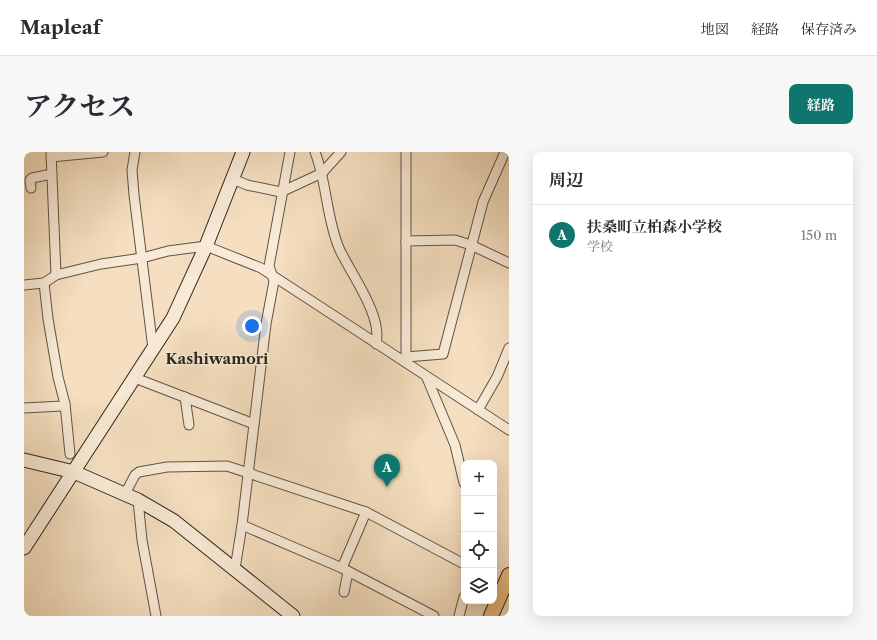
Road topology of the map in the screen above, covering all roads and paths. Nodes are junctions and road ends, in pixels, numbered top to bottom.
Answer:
1 (103, 152) edge
2 (135, 152) edge
3 (243, 152) edge
4 (290, 152) edge
5 (315, 152) edge
6 (341, 152) edge
7 (406, 152) edge
8 (505, 152) edge
9 (51, 154) edge
10 (322, 173) junction
11 (52, 174) junction
12 (233, 179) junction
13 (31, 188) dead end
14 (284, 191) junction
15 (406, 240) junction
16 (471, 245) junction
17 (206, 246) junction
18 (142, 258) junction
19 (509, 263) edge
20 (271, 274) junction
21 (56, 275) junction
22 (44, 283) junction
23 (24, 285) edge
24 (376, 344) junction
25 (509, 348) edge
26 (154, 350) junction
27 (406, 360) junction
28 (135, 378) junction
29 (427, 378) junction
30 (185, 397) junction
31 (65, 404) junction
32 (24, 408) edge
33 (478, 410) junction
34 (254, 424) junction
35 (189, 425) dead end
36 (509, 430) edge
37 (70, 454) dead end
38 (24, 460) edge
39 (461, 470) edge
40 (247, 471) junction
41 (74, 472) junction
42 (125, 494) junction
43 (138, 500) junction
44 (366, 512) junction
45 (242, 525) junction
46 (24, 548) edge
47 (461, 562) edge
48 (234, 569) junction
49 (345, 570) junction
50 (509, 574) edge
51 (344, 592) dead end
52 (462, 604) edge
53 (156, 616) edge
54 (293, 616) edge
55 (434, 616) edge
56 (459, 616) edge
57 (491, 616) edge

1 - 9 street
2 - 18 street
3 - 12 main road
4 - 14 street
5 - 10 street
6 - 10 street
7 - 15 street
8 - 16 street
9 - 11 street
10 - 14 street
10 - 24 street
11 - 13 street
11 - 21 street
12 - 14 street
12 - 17 main road
14 - 20 street
15 - 16 street
15 - 27 street
16 - 19 street
16 - 27 street
17 - 18 street
17 - 20 street
17 - 26 main road
18 - 21 street
18 - 26 street
20 - 24 street
20 - 34 street
21 - 22 street
22 - 23 street
22 - 31 street
24 - 27 street
25 - 33 street
26 - 28 main road
27 - 29 street
28 - 30 street
28 - 41 main road
29 - 33 street
29 - 39 street
30 - 34 street
30 - 35 street
31 - 32 street
31 - 37 street
33 - 36 street
34 - 40 street
38 - 41 main road
40 - 42 street
40 - 44 street
40 - 45 street
41 - 42 main road
41 - 46 main road
42 - 43 main road
43 - 48 main road
43 - 53 street
44 - 47 street
44 - 49 street
45 - 48 street
45 - 49 street
48 - 54 main road
49 - 51 street
49 - 55 street
50 - 57 main road
52 - 56 street

